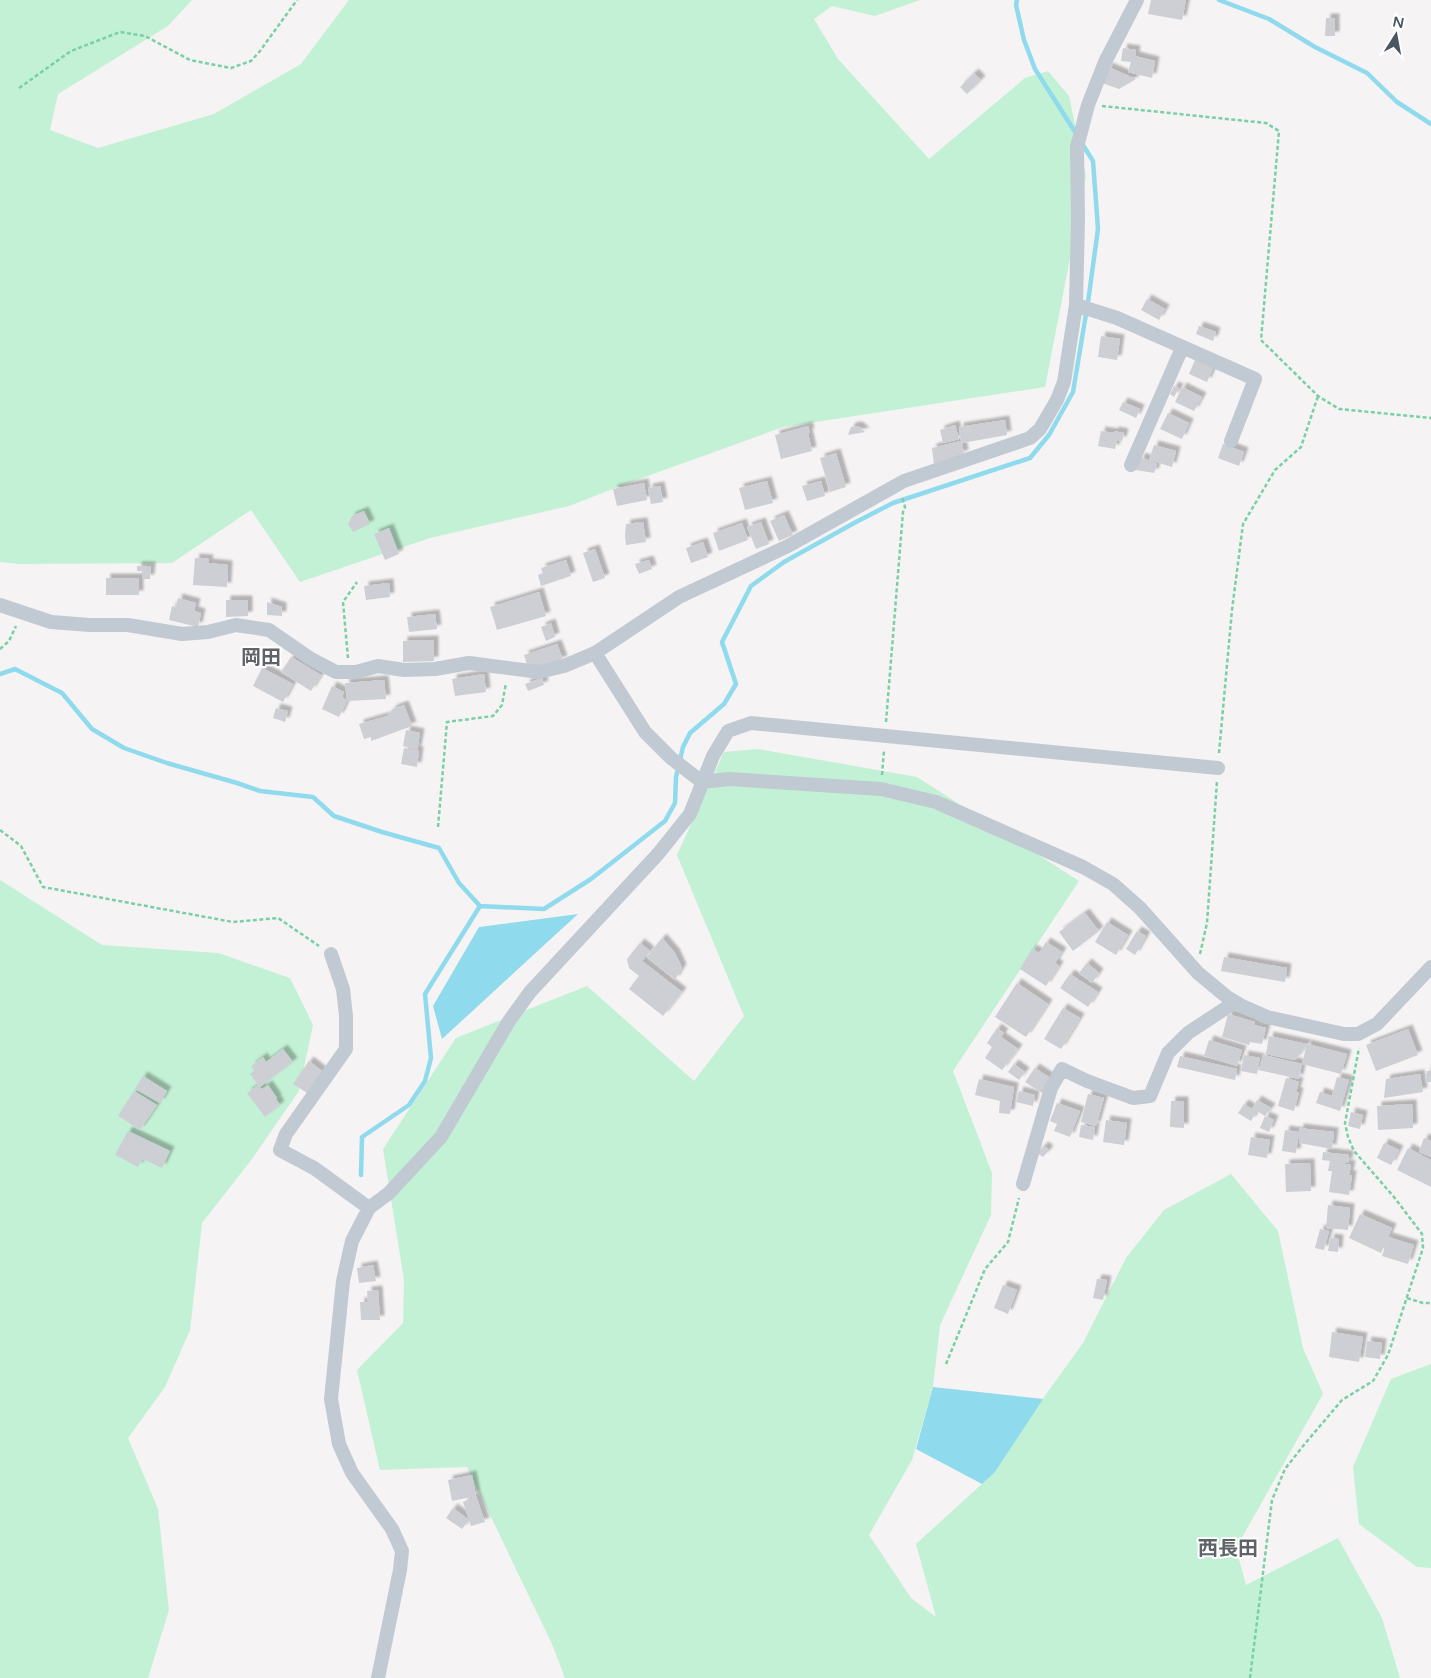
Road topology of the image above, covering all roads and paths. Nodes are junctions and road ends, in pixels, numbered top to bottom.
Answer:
1 (297, 0) edge
2 (1137, 0) edge
3 (19, 88) dead end
4 (1088, 105) junction
5 (1079, 306) junction
6 (1182, 348) junction
7 (1318, 396) junction
8 (1431, 418) edge
9 (1231, 441) dead end
10 (1131, 464) dead end
11 (904, 504) dead end
12 (357, 582) dead end
13 (0, 605) edge
14 (23, 612) junction
15 (0, 648) edge
16 (595, 653) junction
17 (508, 669) junction
18 (349, 672) junction
19 (884, 736) junction
20 (1218, 768) junction
21 (702, 782) junction
22 (881, 789) junction
23 (438, 827) dead end
24 (0, 830) edge
25 (331, 954) joint
26 (1192, 966) junction
27 (1431, 967) edge
28 (1235, 1002) junction
29 (1363, 1032) junction
30 (1023, 1184) joint
31 (369, 1208) junction
32 (1407, 1298) junction
33 (1431, 1304) edge
34 (946, 1364) dead end
35 (378, 1678) edge
36 (1250, 1678) edge

1 - 3 path
2 - 4 street
4 - 5 street
4 - 7 path
5 - 6 street
5 - 16 street
6 - 9 street
6 - 10 street
7 - 8 path
7 - 20 path
11 - 19 path
12 - 18 path
13 - 14 street
14 - 15 path
14 - 18 street
16 - 17 street
16 - 21 street
17 - 18 street
17 - 23 path
19 - 20 street
19 - 21 street
19 - 22 path
20 - 26 path
21 - 22 street
21 - 31 street
22 - 26 street
24 - 25 path
25 - 31 street
26 - 28 street
27 - 29 street
28 - 29 street
28 - 30 street
29 - 32 path
30 - 34 path
31 - 35 street
32 - 33 path
32 - 36 path

